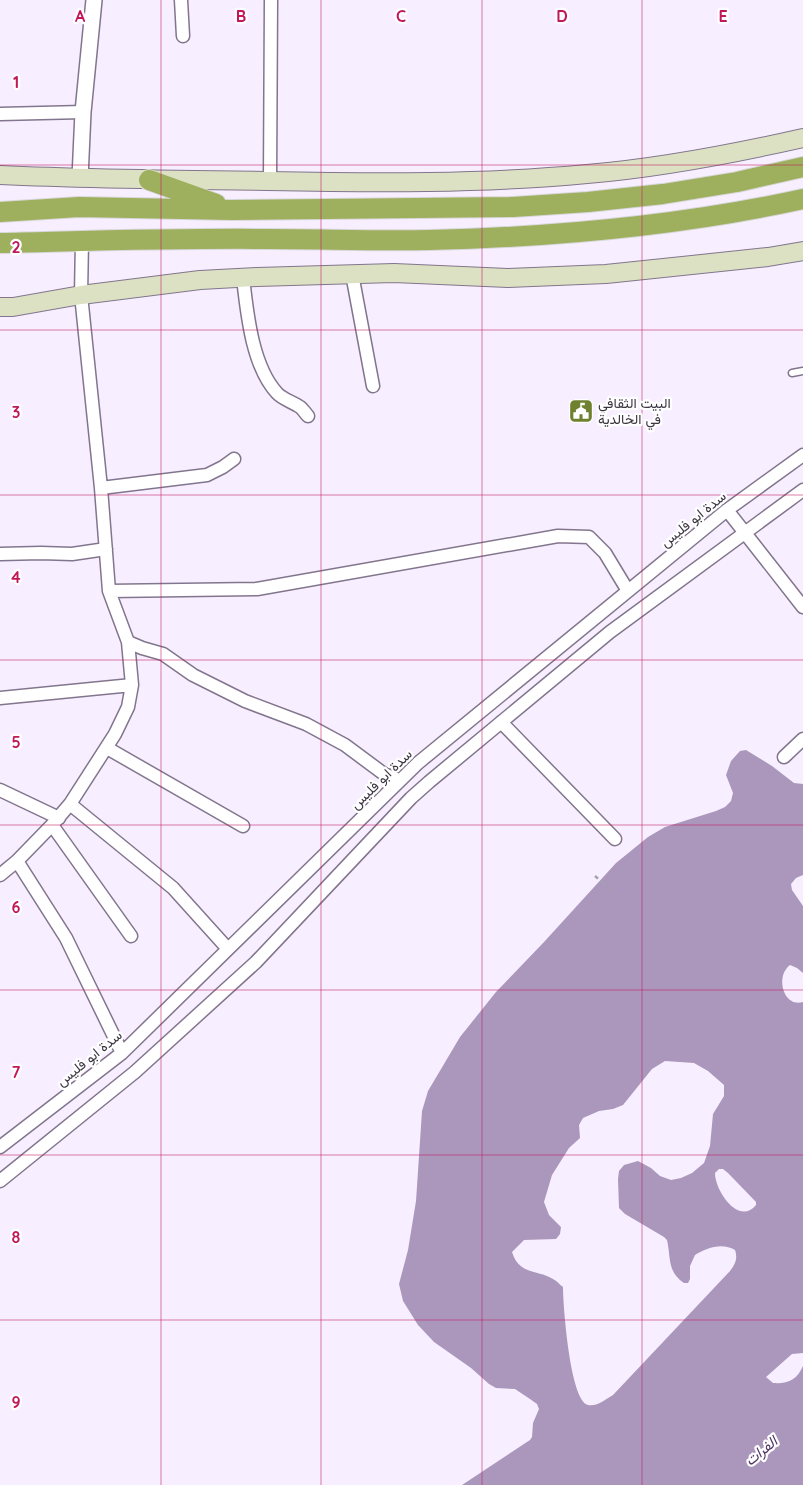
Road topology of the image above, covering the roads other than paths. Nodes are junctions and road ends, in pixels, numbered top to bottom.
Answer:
1 (94, 0) edge
2 (181, 0) edge
3 (271, 0) edge
4 (183, 36) dead end
5 (83, 112) junction
6 (0, 114) edge
7 (803, 138) edge
8 (803, 168) edge
9 (0, 175) edge
10 (80, 178) junction
11 (149, 180) junction
12 (270, 181) junction
13 (803, 199) edge
14 (513, 207) junction
15 (232, 210) junction
16 (0, 212) edge
17 (512, 237) junction
18 (82, 241) junction
19 (0, 243) edge
20 (803, 251) edge
21 (352, 274) junction
22 (243, 278) junction
23 (80, 295) junction
24 (0, 307) edge
25 (803, 371) edge
26 (792, 373) dead end
27 (373, 386) dead end
28 (308, 416) dead end
29 (803, 455) edge
30 (234, 459) dead end
31 (100, 488) junction
32 (803, 490) edge
33 (727, 510) junction
34 (744, 533) junction
35 (106, 549) junction
36 (0, 554) edge
37 (110, 591) junction
38 (628, 591) junction
39 (803, 606) edge
40 (128, 642) junction
41 (132, 685) junction
42 (0, 698) edge
43 (501, 722) junction
44 (803, 739) edge
45 (107, 748) junction
46 (784, 757) dead end
47 (399, 780) junction
48 (0, 790) edge
49 (70, 804) junction
50 (56, 822) junction
51 (242, 826) dead end
52 (615, 840) dead end
53 (16, 861) junction
54 (0, 874) edge
55 (131, 936) dead end
56 (228, 949) junction
57 (122, 1053) junction
58 (0, 1148) edge
59 (0, 1181) edge

1 - 5 street
2 - 4 street
3 - 12 street
5 - 6 street
5 - 10 street
7 - 12 main road
8 - 14 highway
9 - 10 main road
10 - 11 main road
11 - 12 main road
11 - 15 highway
13 - 17 highway
14 - 15 highway
14 - 17 highway
15 - 16 highway
17 - 18 highway
18 - 19 highway
18 - 23 street
20 - 21 main road
21 - 22 main road
21 - 27 street
22 - 23 main road
22 - 28 street
23 - 24 main road
23 - 31 street
25 - 26 lane
29 - 33 street, سدة ابو فليس
30 - 31 street
31 - 35 street
32 - 34 street
33 - 34 street
33 - 38 street, سدة ابو فليس
34 - 39 street
34 - 43 street
35 - 36 street
35 - 37 street
37 - 38 street
37 - 40 street
38 - 47 street, سدة ابو فليس
40 - 41 street
40 - 47 street
41 - 42 street
41 - 45 street
43 - 52 street
43 - 59 street
44 - 46 street
45 - 49 street
45 - 51 street
47 - 56 street, سدة ابو فليس
48 - 50 street
49 - 50 street
49 - 56 street
50 - 53 street
50 - 55 street
53 - 54 street
53 - 57 street
56 - 57 street, سدة ابو فليس
57 - 58 street, سدة ابو فليس

